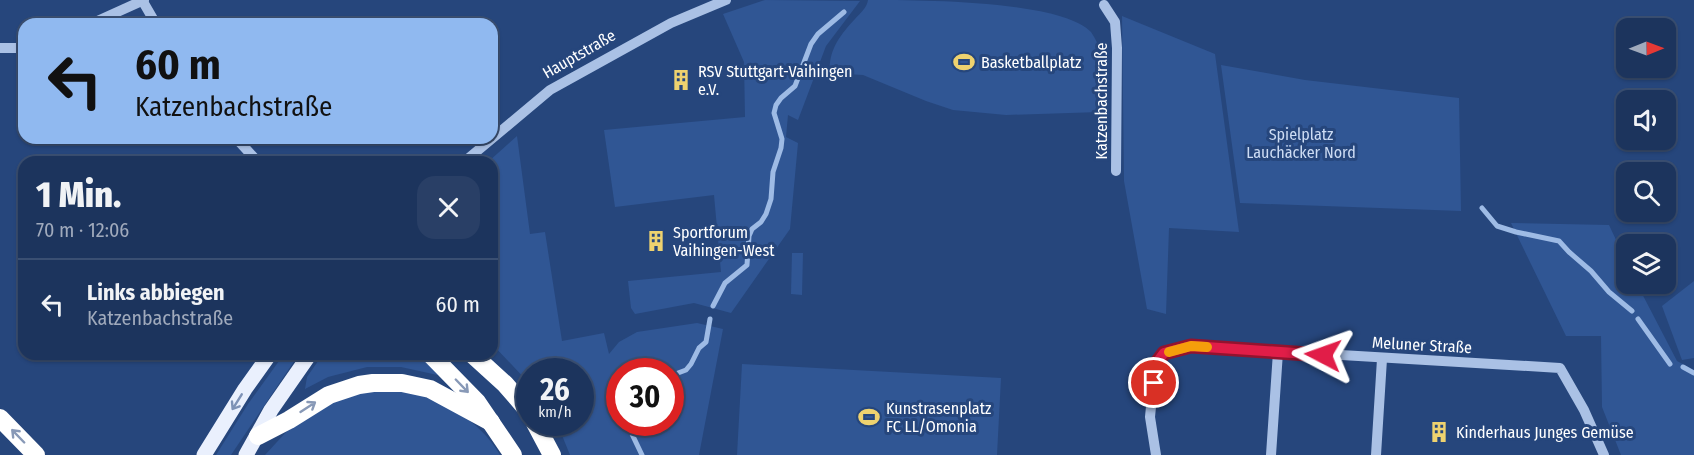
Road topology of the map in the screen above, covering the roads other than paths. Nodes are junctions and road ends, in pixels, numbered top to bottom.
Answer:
1 (143, 0) edge
2 (726, 0) edge
3 (1102, 2) edge
4 (102, 18) edge
5 (153, 18) edge
6 (0, 48) edge
7 (18, 48) edge
8 (498, 134) edge
9 (242, 144) edge
10 (486, 144) edge
11 (252, 156) edge
12 (471, 156) edge
13 (1116, 171) dead end
14 (1278, 352) junction
15 (1382, 359) junction
16 (266, 360) edge
17 (306, 360) edge
18 (436, 360) edge
19 (479, 360) edge
20 (516, 397) edge
21 (0, 418) edge
22 (491, 422) junction
23 (258, 436) junction
24 (542, 436) edge
25 (36, 455) edge
26 (204, 455) edge
27 (246, 455) edge
28 (513, 455) edge
29 (552, 455) edge
30 (1156, 455) edge
31 (1271, 455) edge
32 (1376, 455) edge
33 (1604, 455) edge

1 - 4 street, bridge
1 - 5 street
2 - 8 street, Hauptstraße
3 - 13 street, Katzenbachstraße
6 - 7 street
9 - 11 street
10 - 12 street, Hauptstraße
14 - 15 street, Meluner Straße
14 - 30 street, Meluner Straße
14 - 31 street
15 - 32 street
15 - 33 street, Meluner Straße
16 -> 26 main road
17 - 23 main road
18 -> 22 highway
19 - 20 highway
25 -> 21 highway
23 -> 22 highway
22 - 28 highway
23 - 27 main road
24 - 29 highway

